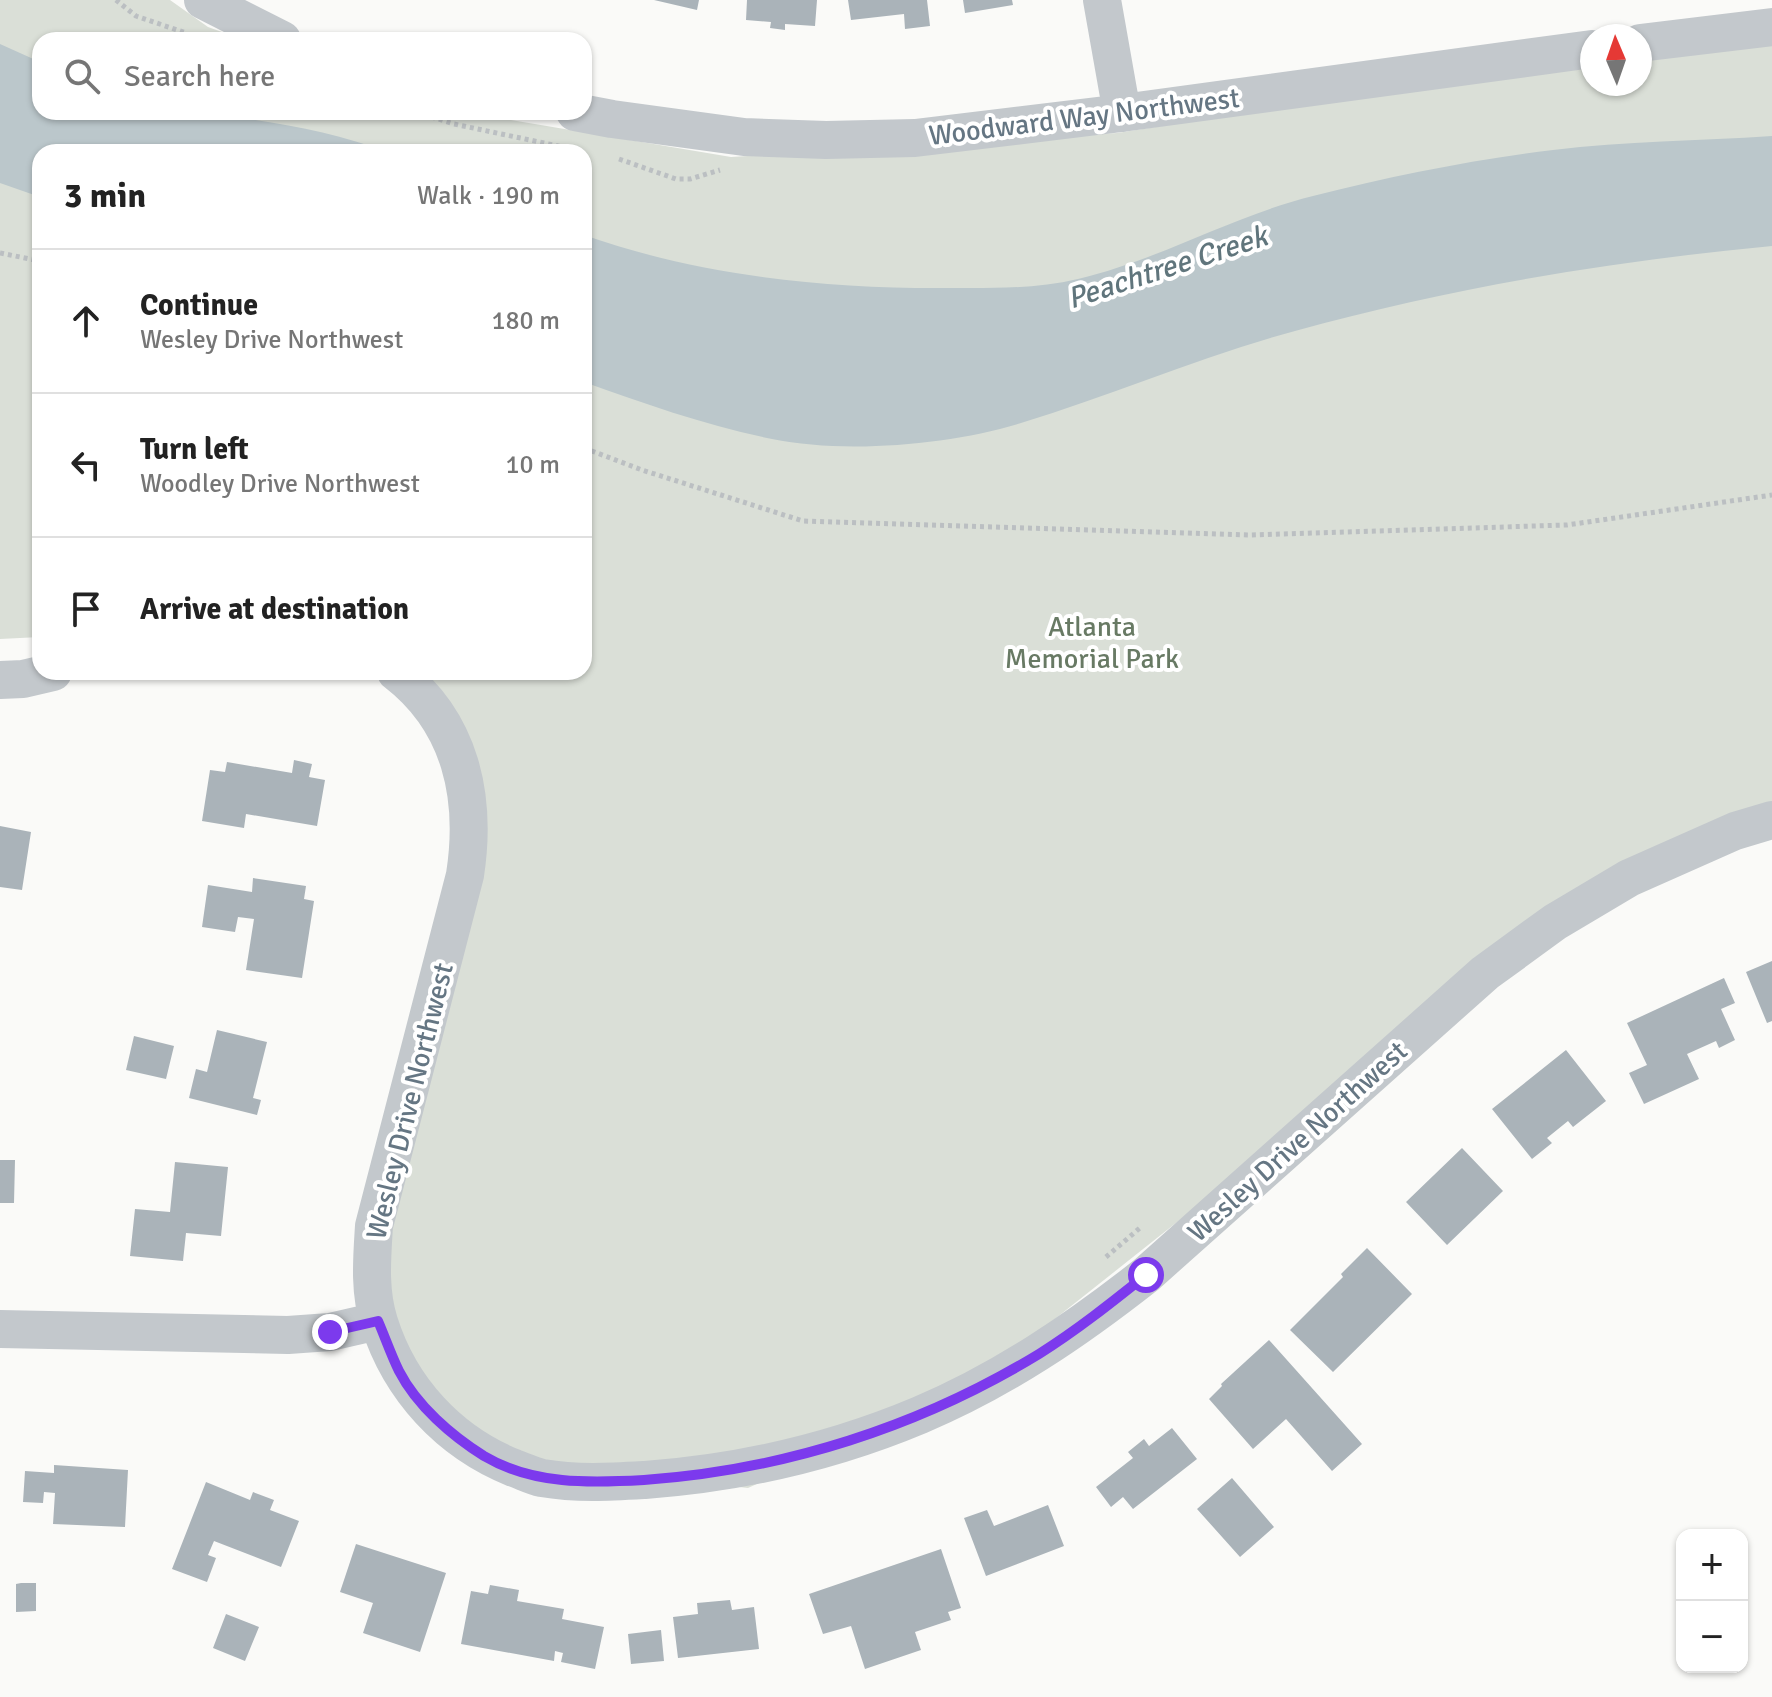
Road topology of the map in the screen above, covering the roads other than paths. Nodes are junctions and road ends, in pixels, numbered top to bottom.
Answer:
1 (203, 0) edge
2 (1102, 0) edge
3 (1772, 27) edge
4 (266, 32) edge
5 (1652, 42) edge
6 (1580, 51) edge
7 (1122, 113) junction
8 (592, 115) edge
9 (32, 677) edge
10 (0, 680) edge
11 (404, 680) edge
12 (1772, 820) edge
13 (378, 1321) junction
14 (0, 1329) edge

1 - 4 street
2 - 7 street
3 - 5 street
6 - 7 street, Woodward Way Northwest
7 - 8 street, Woodward Way Northwest
9 - 10 street
11 - 13 street, Wesley Drive Northwest
12 - 13 street, Wesley Drive Northwest
13 - 14 street

